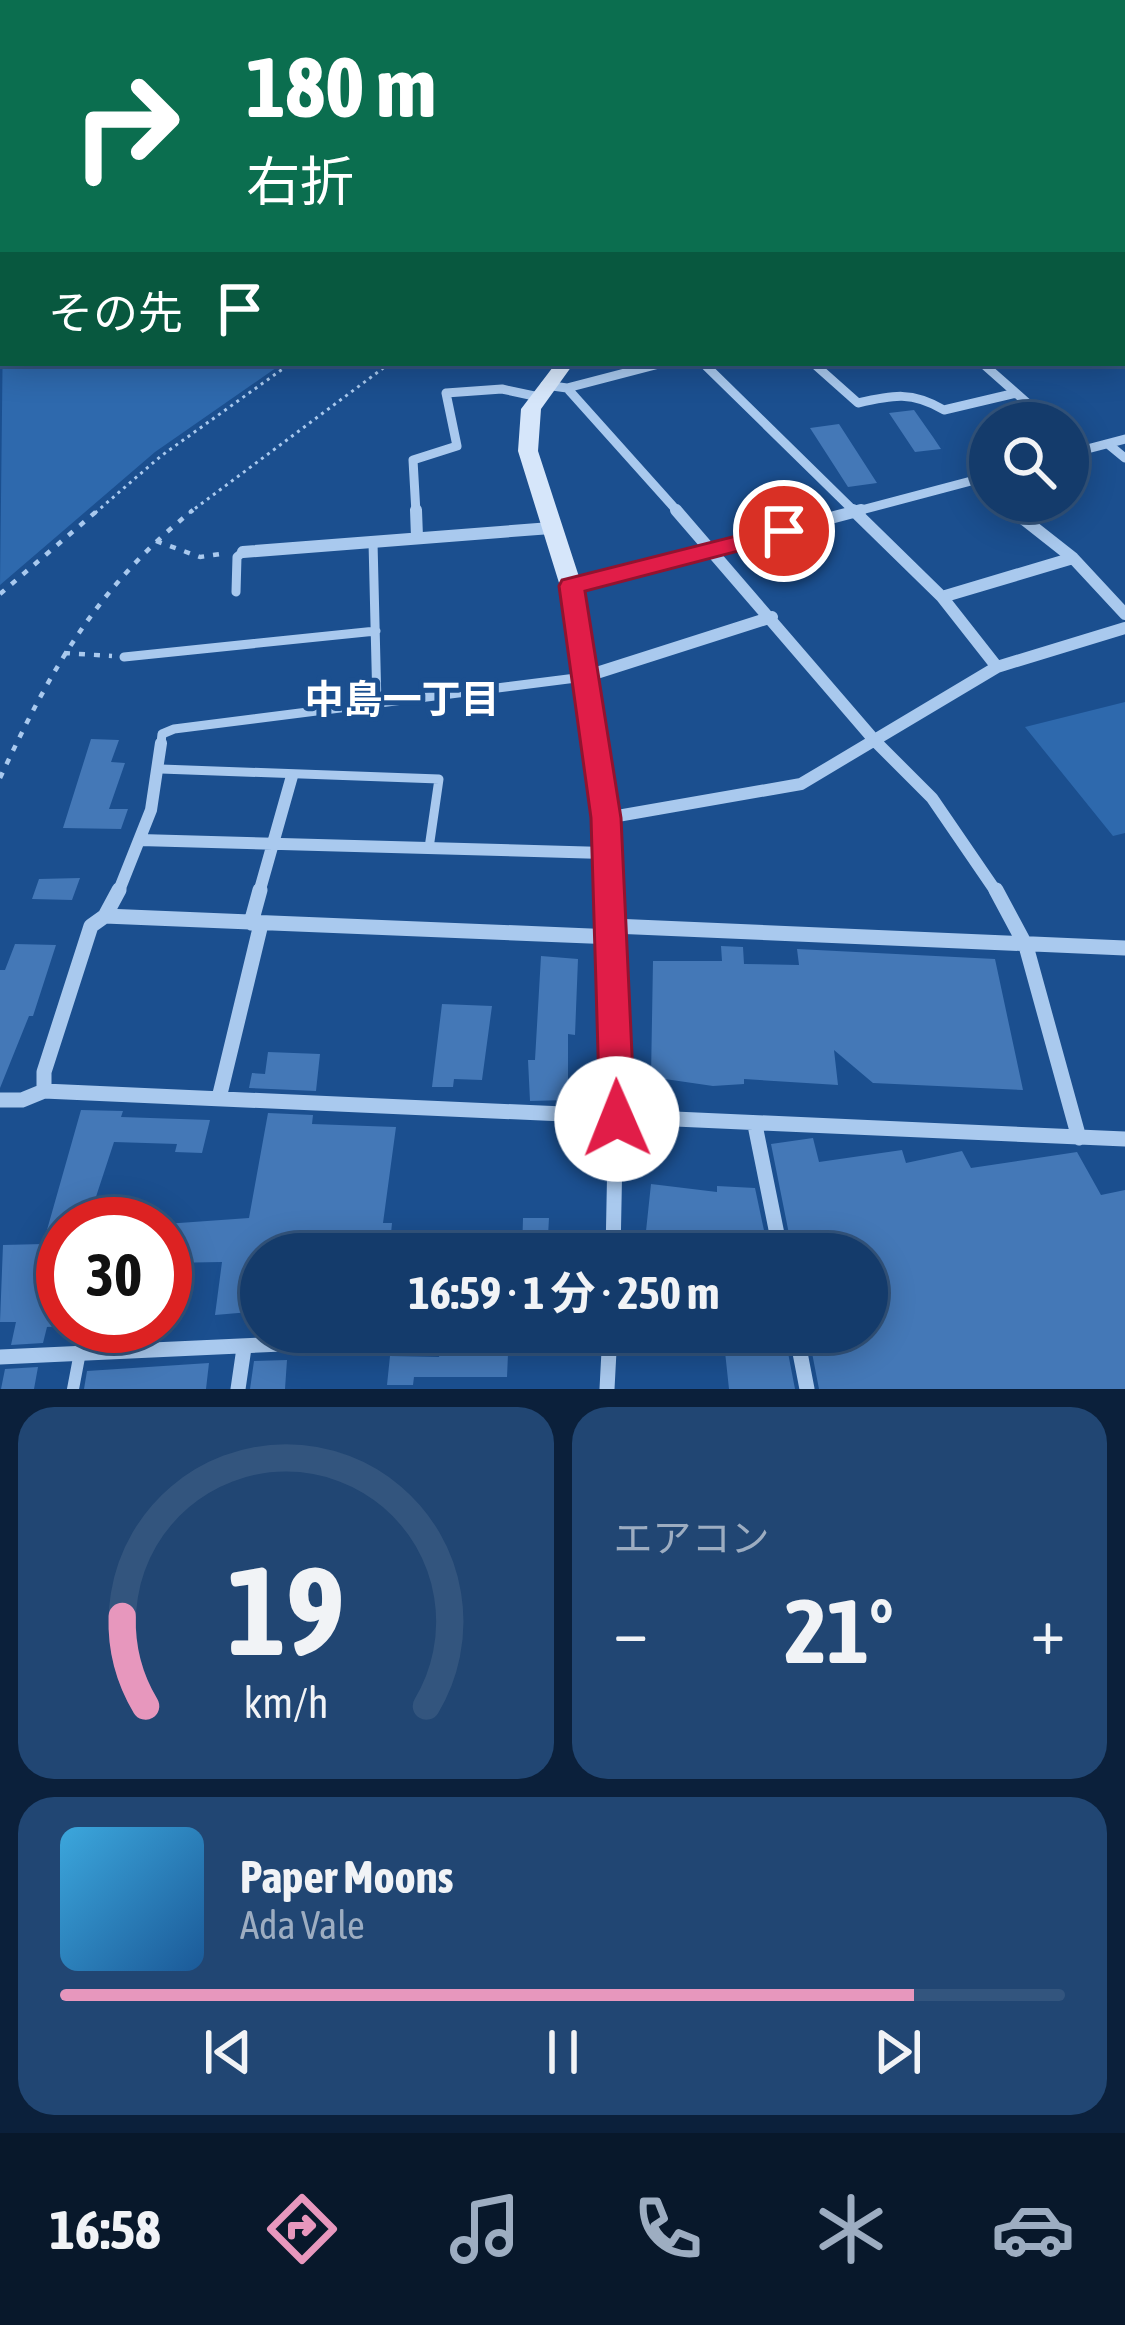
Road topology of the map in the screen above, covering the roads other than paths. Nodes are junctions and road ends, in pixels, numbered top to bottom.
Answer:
1 (563, 366) edge
2 (650, 366) edge
3 (706, 366) edge
4 (816, 366) edge
5 (985, 366) edge
6 (550, 390) junction
7 (1016, 393) junction
8 (1026, 402) edge
9 (1125, 439) edge
10 (1108, 444) junction
11 (1089, 448) edge
12 (1125, 458) edge
13 (969, 481) edge
14 (856, 512) junction
15 (1027, 522) edge
16 (551, 528) junction
17 (417, 538) junction
18 (373, 542) junction
19 (712, 550) junction
20 (243, 552) joint
21 (1073, 558) junction
22 (571, 586) junction
23 (236, 592) dead end
24 (942, 598) junction
25 (1125, 614) edge
26 (772, 617) junction
27 (1125, 628) edge
28 (376, 631) junction
29 (124, 656) road end
30 (997, 667) junction
31 (584, 677) junction
32 (376, 705) junction
33 (875, 741) junction
34 (161, 743) joint
35 (161, 769) junction
36 (292, 776) junction
37 (606, 818) junction
38 (140, 840) junction
39 (272, 843) junction
40 (429, 848) junction
41 (604, 853) junction
42 (105, 916) junction
43 (256, 923) junction
44 (614, 932) junction
45 (1025, 946) junction
46 (1125, 948) edge
47 (44, 1091) junction
48 (218, 1098) junction
49 (0, 1100) edge
50 (617, 1119) junction
51 (755, 1125) junction
52 (1079, 1138) junction
53 (1125, 1139) edge
54 (614, 1233) edge
55 (777, 1233) edge
56 (240, 1348) edge
57 (243, 1353) edge
58 (609, 1353) edge
59 (800, 1353) edge
60 (80, 1354) junction
61 (0, 1358) edge
62 (73, 1389) edge
63 (238, 1389) edge
64 (607, 1389) edge
65 (807, 1389) edge

1 - 6 street
2 - 6 street
3 - 14 street
4 - 7 street
5 - 7 street
6 - 16 street
6 - 17 street
6 - 19 street
7 - 8 street
9 - 10 street
10 - 11 street
10 - 12 street
13 - 14 street
14 - 19 street
14 - 24 street
15 - 21 street
16 - 17 street
16 - 22 street
17 - 18 street
18 - 20 street
18 - 28 lane
19 - 22 street
19 - 26 street
20 - 23 lane
21 - 24 street
21 - 25 street
22 - 31 street
24 - 30 street
26 - 31 street
26 - 33 street
27 - 30 street
28 - 29 lane
28 - 32 lane
30 - 33 street
31 - 32 lane
31 - 37 street
32 - 34 lane
33 - 37 street
33 - 45 street
34 - 35 street
35 - 36 lane
35 - 38 street
36 - 39 street
36 - 40 lane
37 - 41 street
38 - 39 street
38 - 42 street
39 - 40 street
39 - 43 street
40 - 41 street
41 - 44 street
42 - 43 street
42 - 47 street
43 - 44 street
43 - 48 street
44 - 45 street
44 - 50 street
45 - 46 street
45 - 52 street
47 - 48 street
47 - 49 street
48 - 50 street
50 - 51 street
50 - 54 street
51 - 52 street
51 - 55 street
52 - 53 street
56 - 60 street
57 - 63 street
58 - 64 street
59 - 65 street
60 - 61 street
60 - 62 lane

